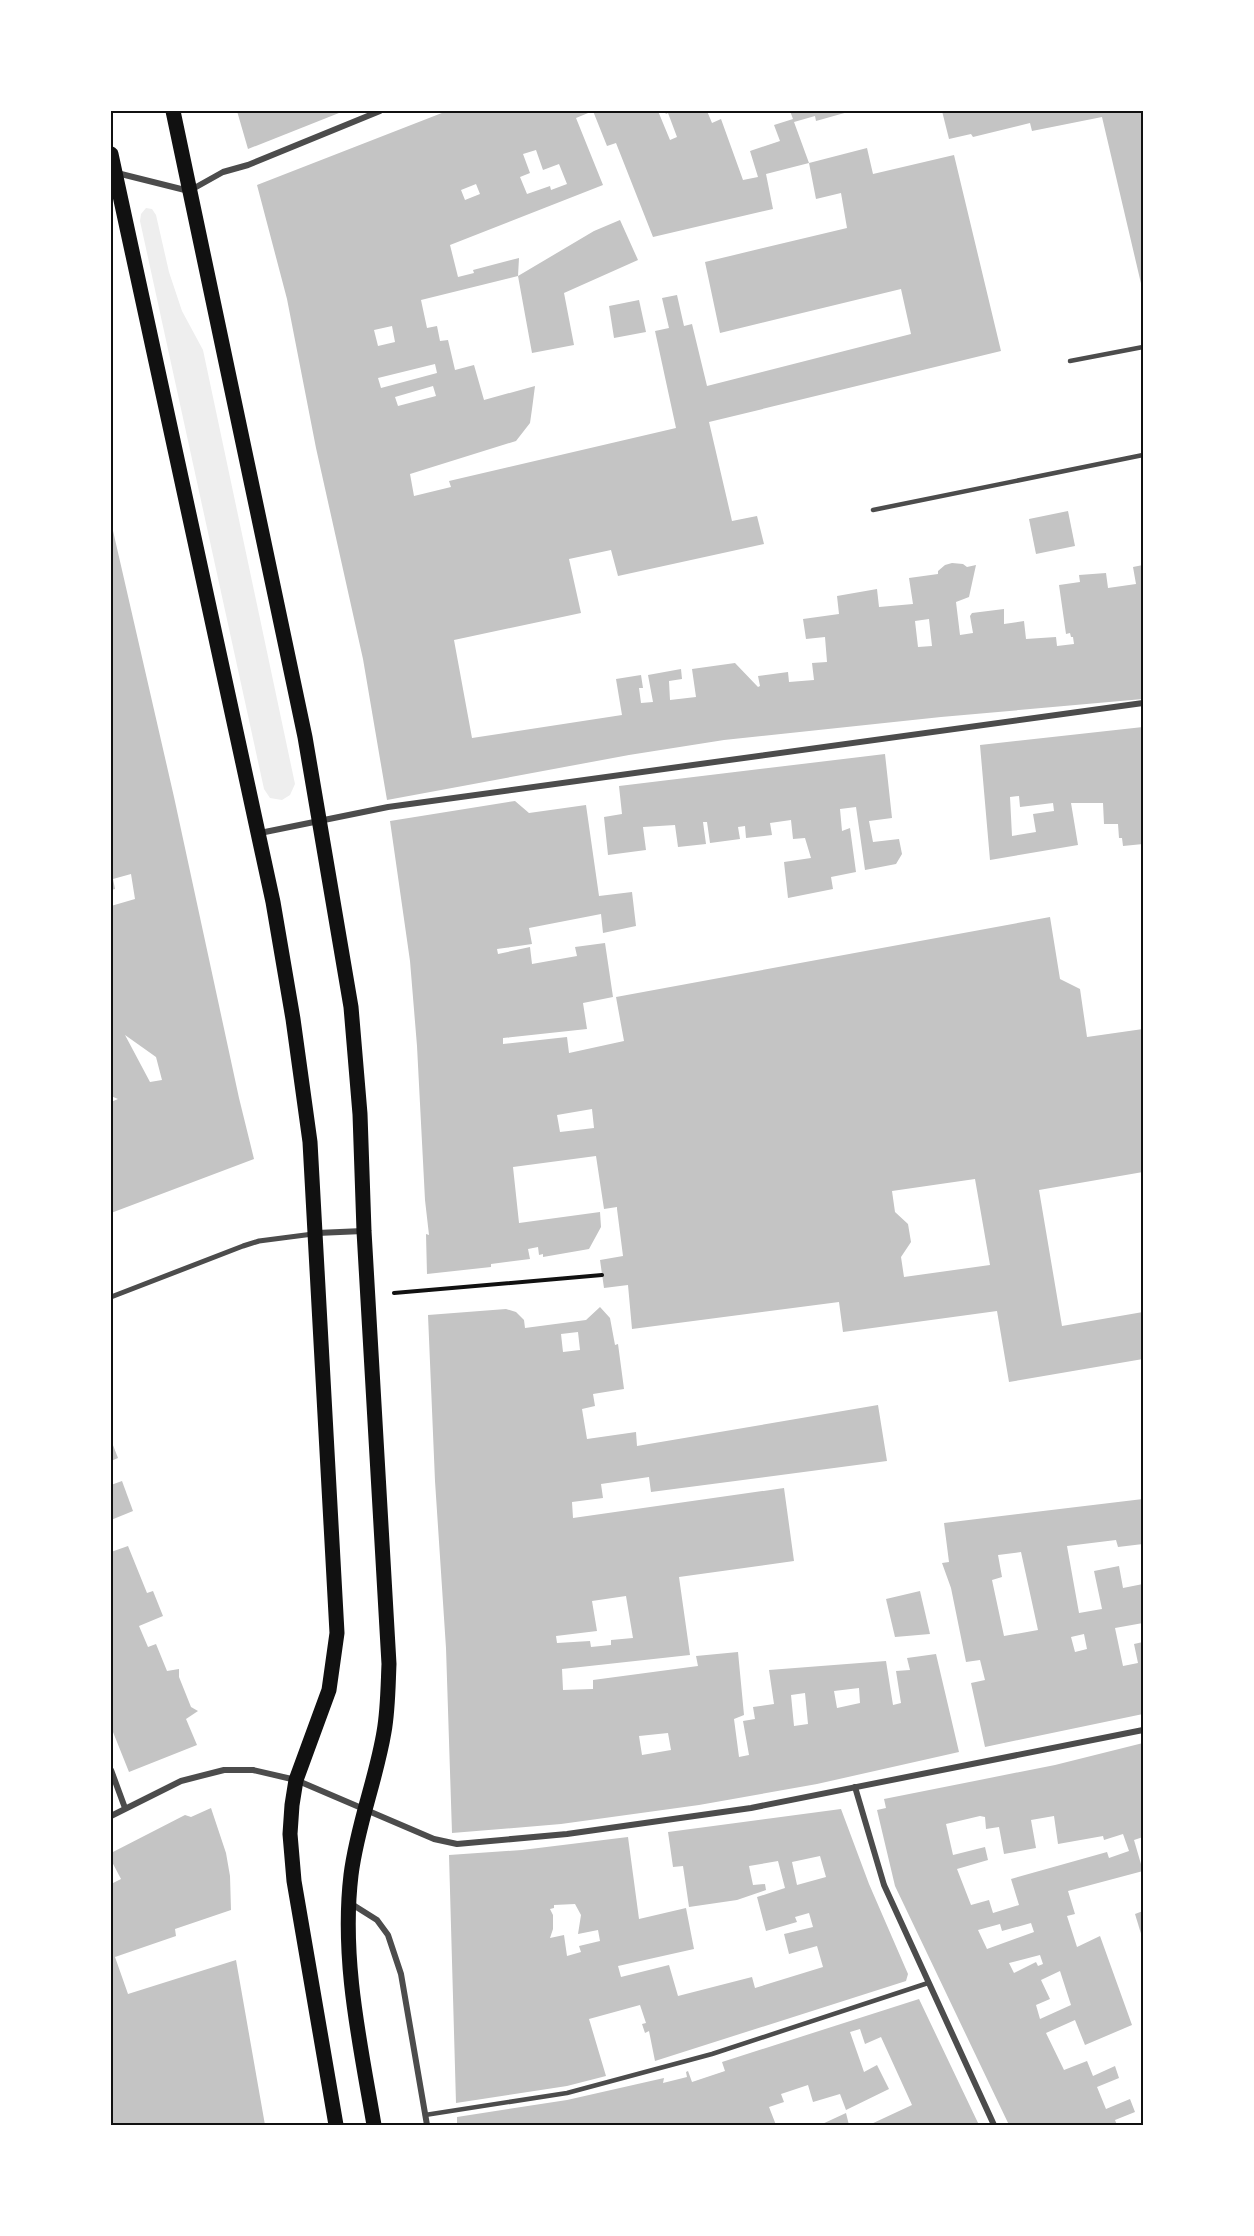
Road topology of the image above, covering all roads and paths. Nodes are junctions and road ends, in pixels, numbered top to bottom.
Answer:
1 (173, 111) edge
2 (380, 111) edge
3 (111, 154) edge
4 (113, 172) edge
5 (189, 191) junction
6 (1143, 347) edge
7 (1070, 361) dead end
8 (1143, 455) edge
9 (873, 510) dead end
10 (1143, 704) edge
11 (319, 821) junction
12 (259, 833) junction
13 (364, 1232) junction
14 (315, 1233) junction
15 (602, 1275) dead end
16 (368, 1295) junction
17 (111, 1297) edge
18 (1143, 1730) edge
19 (111, 1770) edge
20 (296, 1780) junction
21 (855, 1787) junction
22 (125, 1808) junction
23 (366, 1809) junction
24 (111, 1816) edge
25 (349, 1903) junction
26 (928, 1983) junction
27 (425, 2115) junction
28 (336, 2125) edge
29 (374, 2125) edge
30 (427, 2125) edge
31 (994, 2125) edge

1 - 5 main road
2 - 5 street
3 - 4 main road
4 - 5 street
4 - 12 main road
5 - 11 main road
6 - 7 lane
8 - 9 lane
10 - 11 street
11 - 12 street
11 - 13 main road
12 - 14 main road
13 - 14 street
13 - 16 main road
14 - 17 street
14 - 20 main road
15 - 16 path
16 - 23 main road
18 - 21 street
19 - 22 street
20 - 22 street
20 - 23 street
20 - 28 main road
21 - 23 street
21 - 26 street
22 - 24 street
23 - 25 main road
25 - 27 street
25 - 29 main road
26 - 27 lane
26 - 31 street
27 - 30 street

